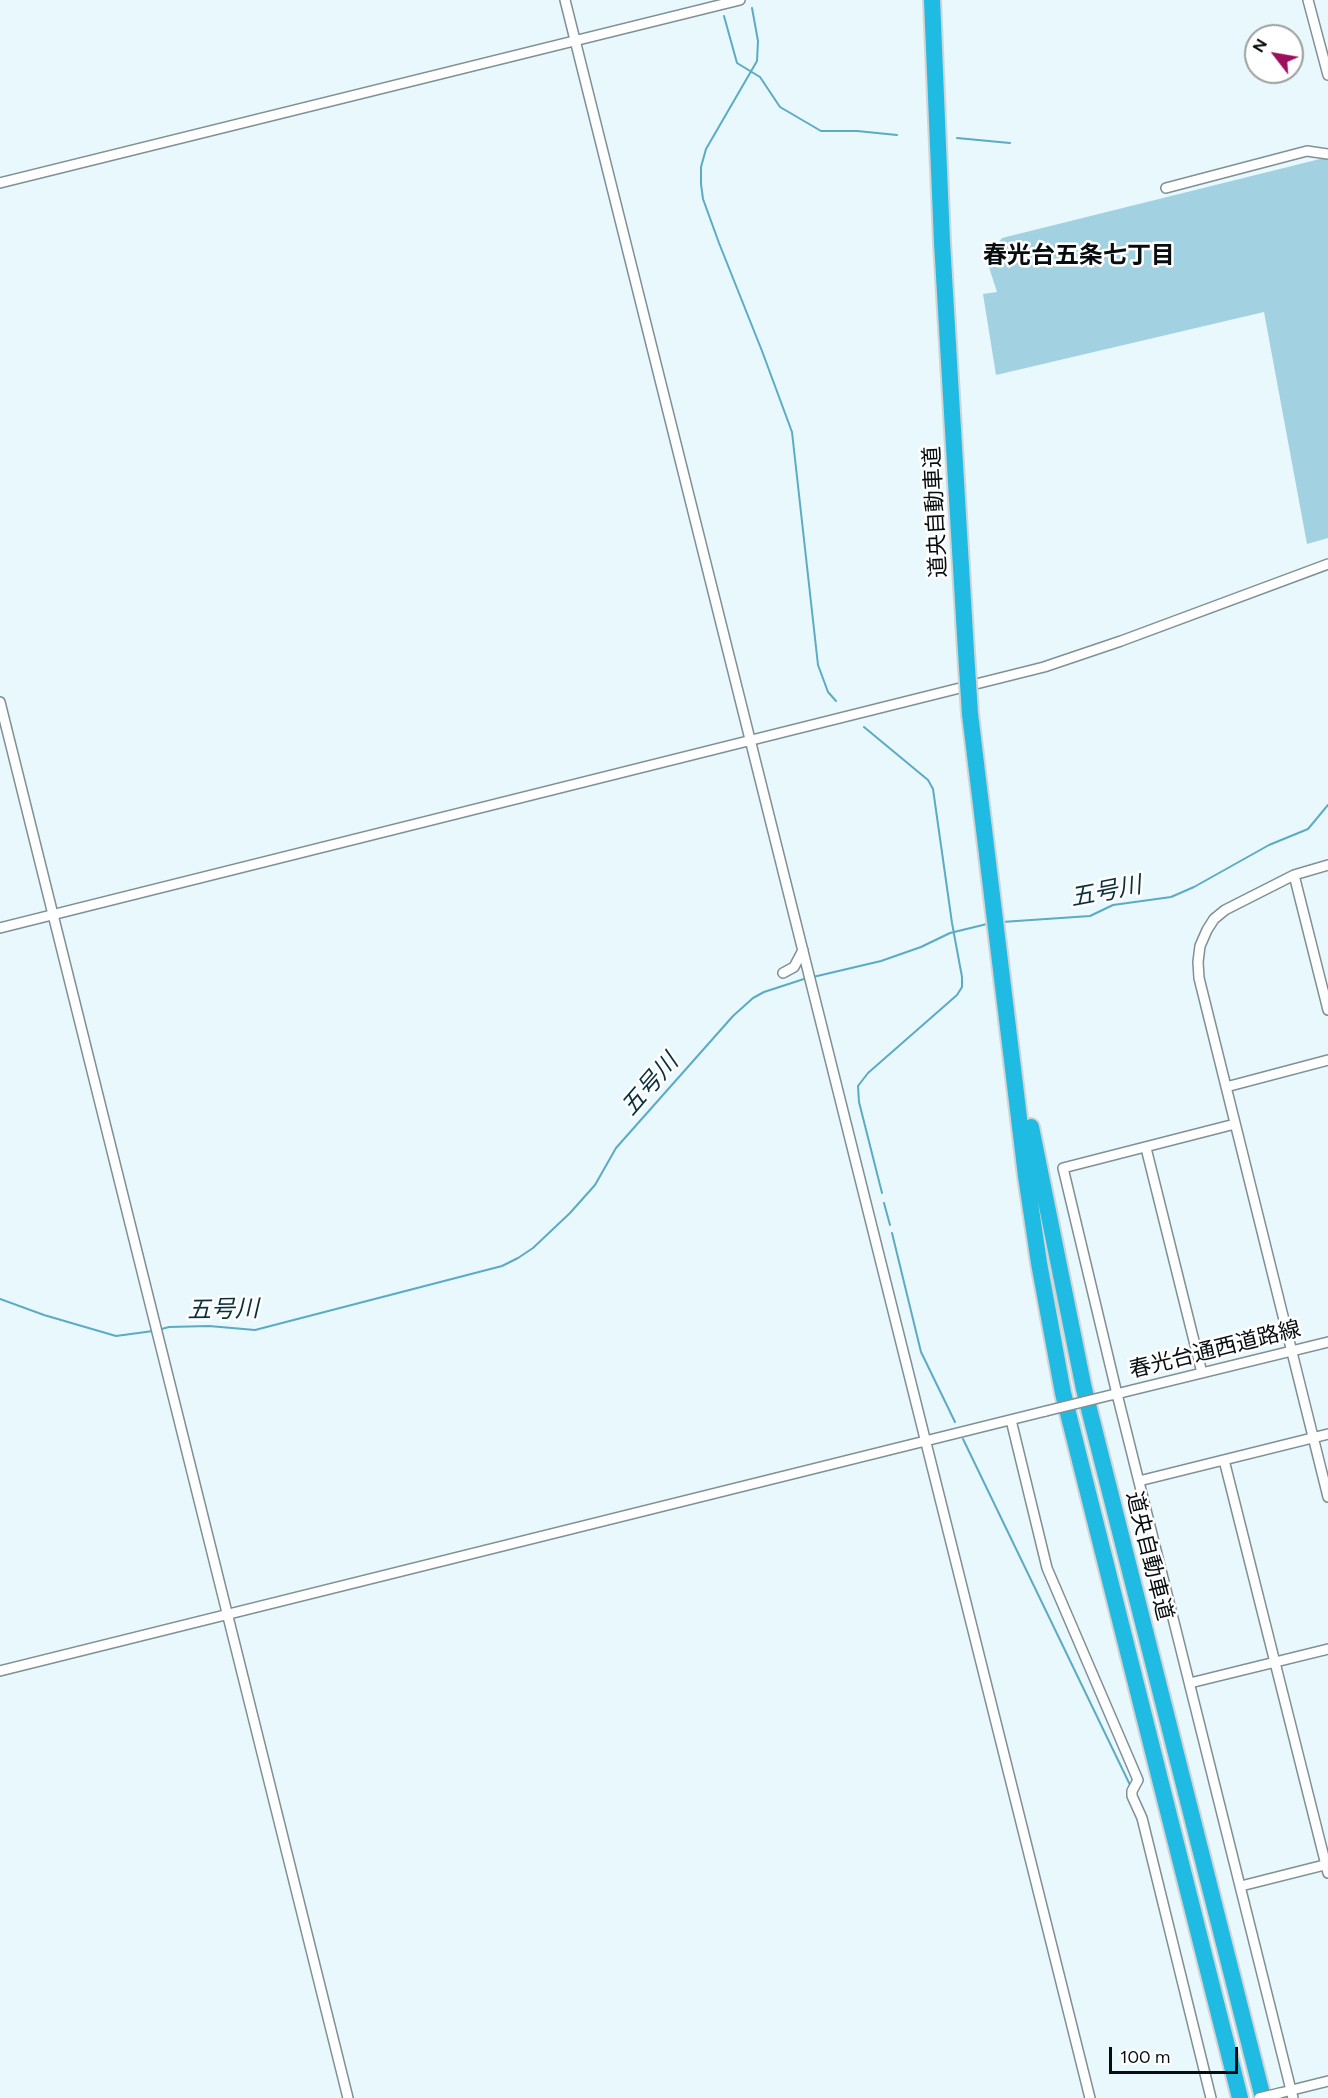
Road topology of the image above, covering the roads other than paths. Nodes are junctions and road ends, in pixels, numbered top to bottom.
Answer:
1 (565, 0) edge
2 (740, 0) edge
3 (932, 0) edge
4 (1308, 0) edge
5 (575, 40) junction
6 (1326, 59) edge
7 (1328, 75) edge
8 (1328, 154) edge
9 (0, 183) edge
10 (1166, 188) dead end
11 (1328, 564) edge
12 (0, 702) edge
13 (750, 740) junction
14 (1328, 865) edge
15 (1294, 875) junction
16 (52, 916) junction
17 (0, 928) edge
18 (803, 950) junction
19 (783, 973) dead end
20 (1326, 991) edge
21 (1328, 1010) edge
22 (1009, 1020) junction
23 (1328, 1060) edge
24 (1226, 1087) junction
25 (1235, 1124) junction
26 (1146, 1148) junction
27 (1328, 1342) edge
28 (1291, 1351) junction
29 (1202, 1373) junction
30 (1114, 1395) junction
31 (1011, 1419) junction
32 (1328, 1434) edge
33 (1313, 1438) junction
34 (925, 1440) junction
35 (1224, 1460) junction
36 (1139, 1481) junction
37 (1328, 1497) edge
38 (227, 1615) junction
39 (1328, 1649) edge
40 (1276, 1662) junction
41 (0, 1671) edge
42 (1190, 1683) junction
43 (1327, 1867) edge
44 (1240, 1886) junction
45 (1328, 2081) edge
46 (1292, 2094) edge
47 (348, 2098) edge
48 (1090, 2098) edge
49 (1211, 2098) edge
50 (1240, 2098) edge
51 (1261, 2098) edge

1 - 5 street
2 - 5 street
3 - 22 highway, 道央自動車道, bridge
4 - 6 street
5 - 9 street
5 - 13 street
6 - 7 street
8 - 10 street
11 - 13 street
12 - 16 street
13 - 16 street
13 - 18 street
14 - 15 street
15 - 20 street
15 - 24 street
16 - 17 street
16 - 38 street
18 - 19 street
18 - 34 street
20 - 21 street
22 - 50 highway, 道央自動車道
22 - 51 highway, 道央自動車道
23 - 24 street
24 - 25 street
25 - 26 street
25 - 28 street
26 - 29 street
26 - 30 street
27 - 28 street, 春光台通西道路線
28 - 29 street, 春光台通西道路線
28 - 33 street
29 - 30 street, 春光台通西道路線
30 - 31 street, 春光台通西道路線, bridge
30 - 36 street
31 - 34 street, 春光台通西道路線
31 - 49 street
32 - 33 street
33 - 35 street
33 - 37 street
34 - 38 street, 春光台通西道路線
34 - 48 street
35 - 36 street
35 - 40 street
36 - 42 street
38 - 41 street, 春光台通西道路線
38 - 47 street
39 - 40 street
40 - 42 street
40 - 43 street
42 - 44 street
43 - 44 street
44 - 46 street
45 - 46 street
46 - 51 street, bridge

